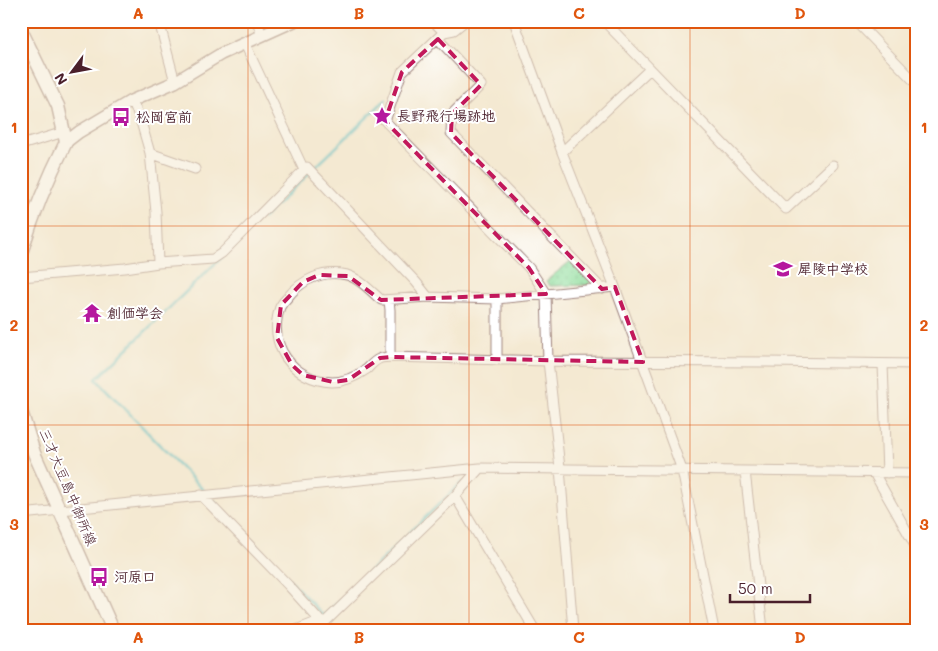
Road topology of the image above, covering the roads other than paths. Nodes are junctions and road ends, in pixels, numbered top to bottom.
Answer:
1 (159, 21) edge
2 (257, 21) edge
3 (294, 21) edge
4 (433, 21) edge
5 (465, 21) edge
6 (514, 21) edge
7 (604, 21) edge
8 (856, 21) edge
9 (21, 30) edge
10 (262, 36) junction
11 (441, 36) junction
12 (245, 44) junction
13 (650, 69) junction
14 (175, 82) junction
15 (917, 84) edge
16 (131, 101) junction
17 (65, 137) junction
18 (21, 145) edge
19 (150, 152) junction
20 (562, 152) junction
21 (833, 165) dead end
22 (195, 169) dead end
23 (304, 170) junction
24 (21, 253) edge
25 (158, 263) junction
26 (21, 277) edge
27 (615, 287) junction
28 (602, 288) junction
29 (546, 294) junction
30 (428, 297) junction
31 (496, 298) junction
32 (388, 300) junction
33 (390, 357) junction
34 (497, 360) junction
35 (548, 361) junction
36 (643, 362) junction
37 (883, 364) junction
38 (917, 364) edge
39 (21, 411) edge
40 (480, 468) junction
41 (560, 468) junction
42 (682, 470) junction
43 (744, 471) junction
44 (874, 472) junction
45 (887, 473) junction
46 (917, 473) edge
47 (201, 495) junction
48 (454, 496) junction
49 (60, 510) junction
50 (21, 514) edge
51 (917, 549) edge
52 (321, 625) edge
53 (113, 630) edge
54 (296, 630) edge
55 (535, 630) edge
56 (574, 630) edge
57 (714, 630) edge
58 (763, 630) edge

1 - 14 street
2 - 10 street
3 - 10 street
4 - 11 street
5 - 11 street
6 - 20 street
7 - 13 street
8 - 15 street
9 - 17 main road
10 - 12 street
11 - 28 street
11 - 29 street
12 - 14 street
12 - 23 street
13 - 20 street
13 - 21 street
14 - 16 street
16 - 17 street
16 - 19 street
17 - 18 street
17 - 24 main road
19 - 22 street
19 - 25 street
20 - 27 street
23 - 25 street
23 - 30 street
25 - 26 street
27 - 28 street
27 - 36 street
28 - 29 street
29 - 31 street
29 - 35 street
30 - 31 street
30 - 32 street
31 - 34 street
32 - 33 street
32 - 33 street
33 - 34 street
34 - 35 street
35 - 36 street
35 - 41 street
36 - 37 street
36 - 42 street
37 - 38 street
37 - 45 street
39 - 49 main road, 三才大豆島中御所線
40 - 41 street
40 - 47 street
40 - 48 street
41 - 42 street
41 - 56 street
42 - 43 street
42 - 57 street
43 - 44 street
43 - 58 street
44 - 45 street
44 - 51 street
45 - 46 street
47 - 49 street
47 - 52 street
48 - 52 street
48 - 55 street
49 - 50 street
49 - 53 main road, 三才大豆島中御所線
52 - 54 street

